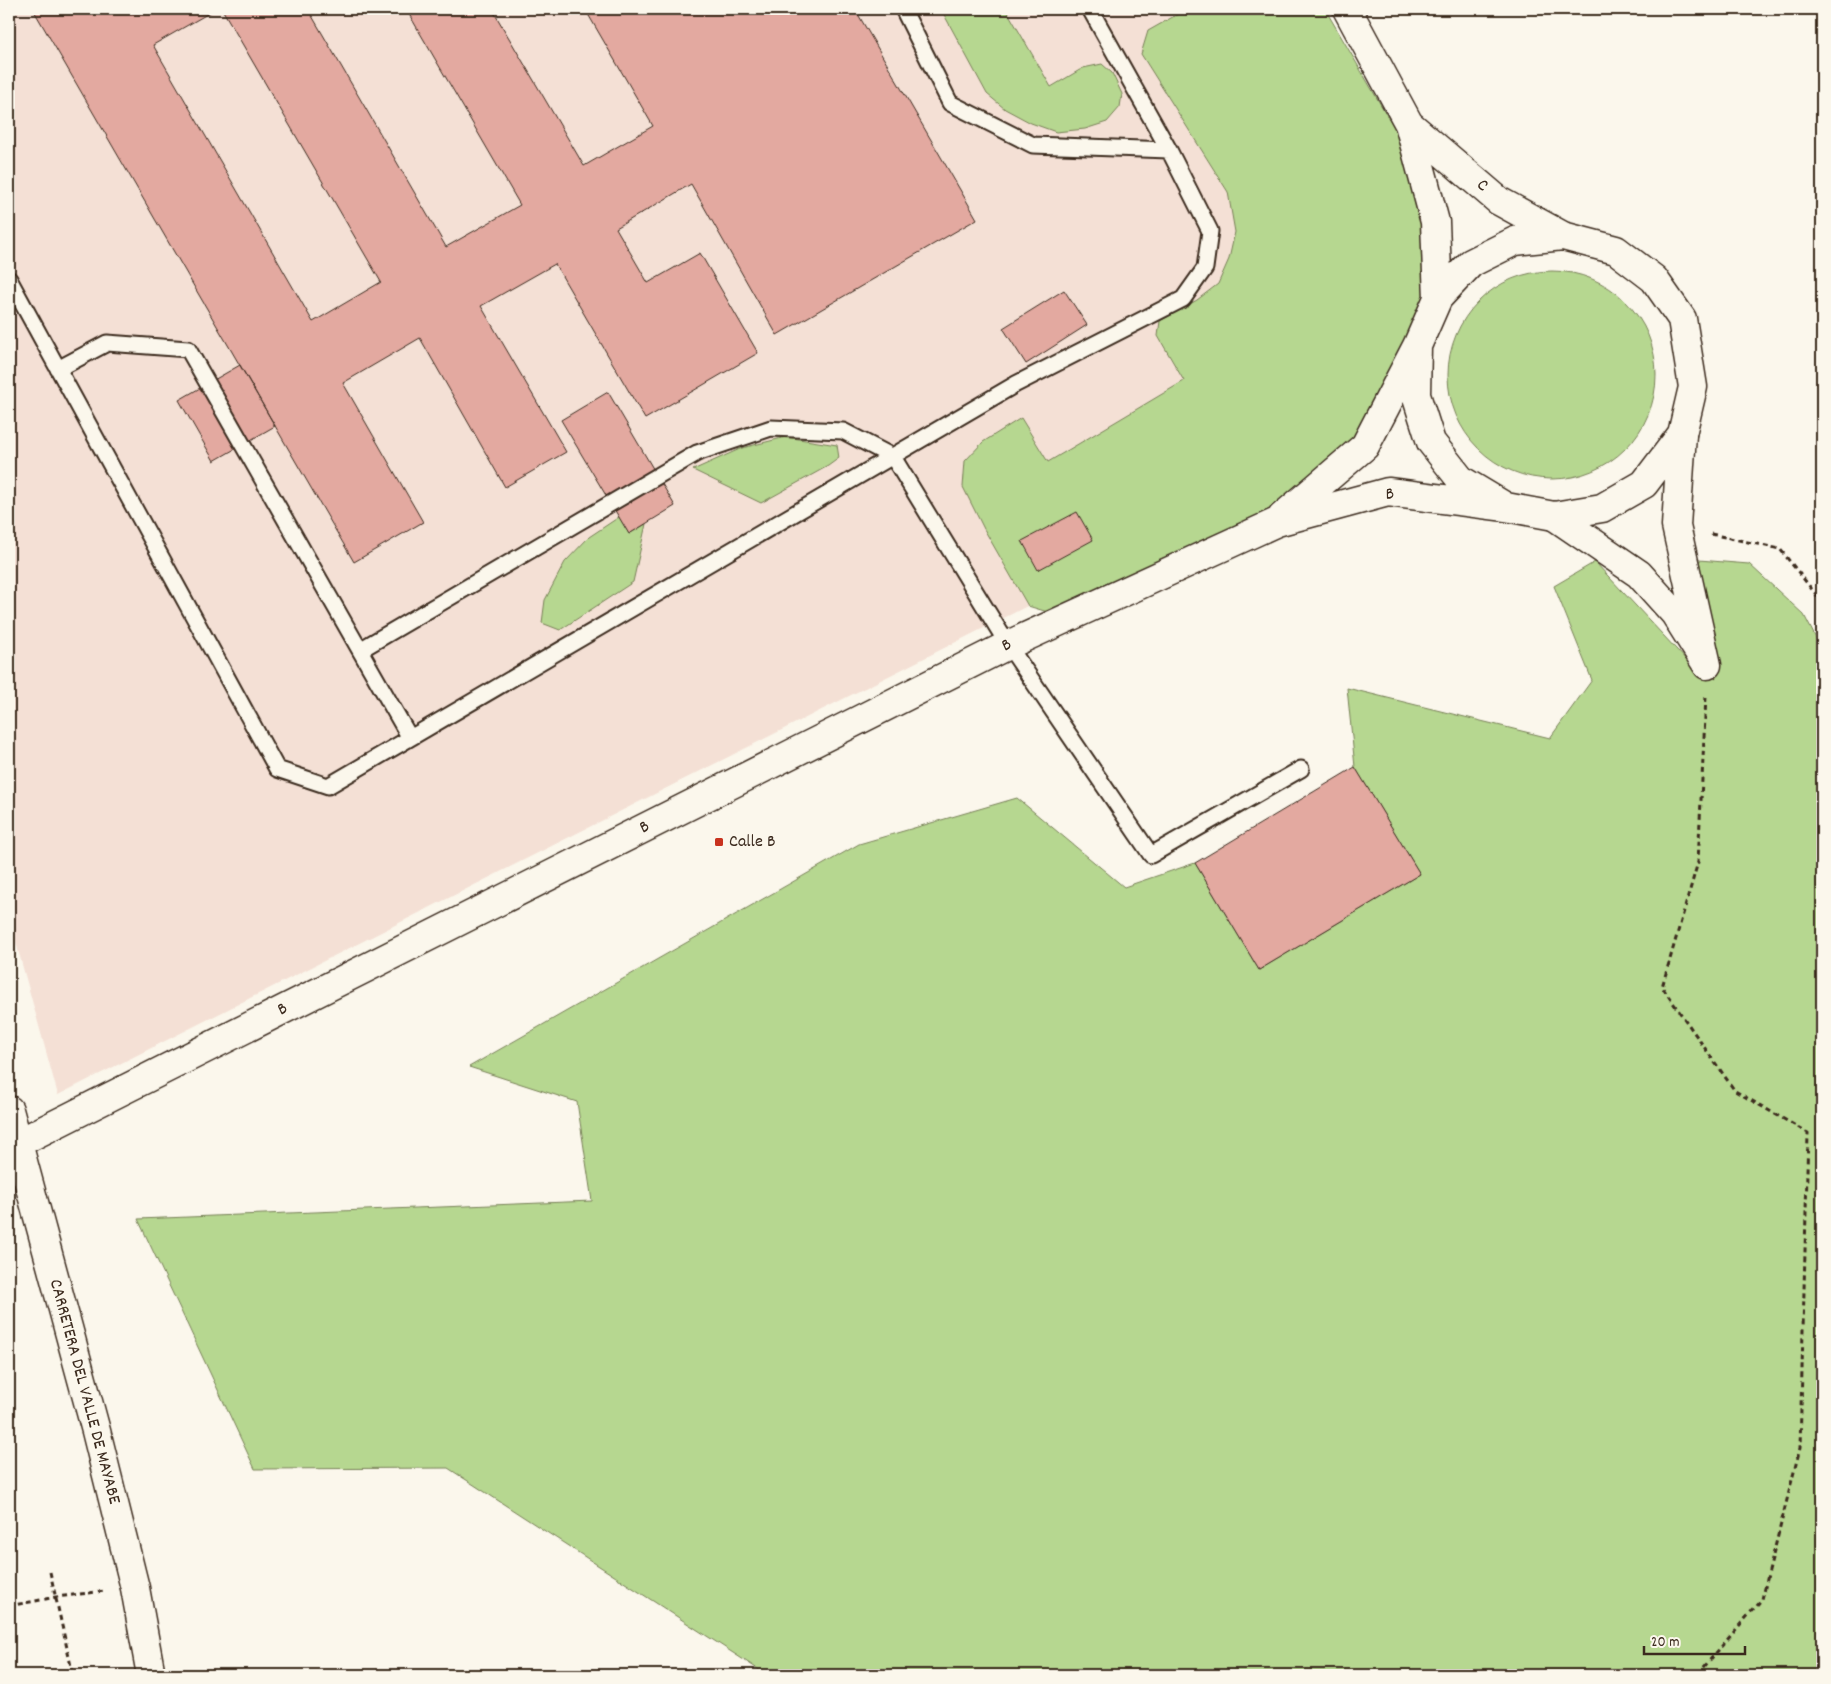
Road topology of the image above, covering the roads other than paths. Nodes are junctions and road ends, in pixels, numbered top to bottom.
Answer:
1 (903, 9) edge
2 (1090, 9) edge
3 (1348, 9) edge
4 (1409, 124) junction
5 (1170, 150) junction
6 (1563, 236) junction
7 (9, 279) edge
8 (1438, 298) junction
9 (1417, 346) junction
10 (58, 369) junction
11 (1682, 434) junction
12 (892, 457) junction
13 (1506, 507) junction
14 (1554, 516) junction
15 (1277, 522) junction
16 (1008, 646) junction
17 (360, 650) junction
18 (410, 738) junction
19 (1301, 769) dead end
20 (9, 1110) edge
21 (18, 1143) junction
22 (151, 1675) edge

1 - 5 lane
2 - 5 lane
3 - 4 street, C
4 - 6 street, C
4 - 8 street, C
5 - 12 lane
6 - 8 street
6 - 11 street
7 - 10 lane
8 - 9 street, B
9 - 13 street
9 - 15 street, B
10 - 17 lane
10 - 18 lane
11 - 14 street
11 - 14 street
12 - 16 lane
12 - 17 lane
12 - 18 lane
13 - 14 street, B
13 - 15 street, B
15 - 16 street, B
16 - 19 lane
16 - 21 street, B
17 - 18 lane
20 - 21 street, CARRETERA DEL VALLE DE MAYABE
21 - 22 street, CARRETERA DEL VALLE DE MAYABE

